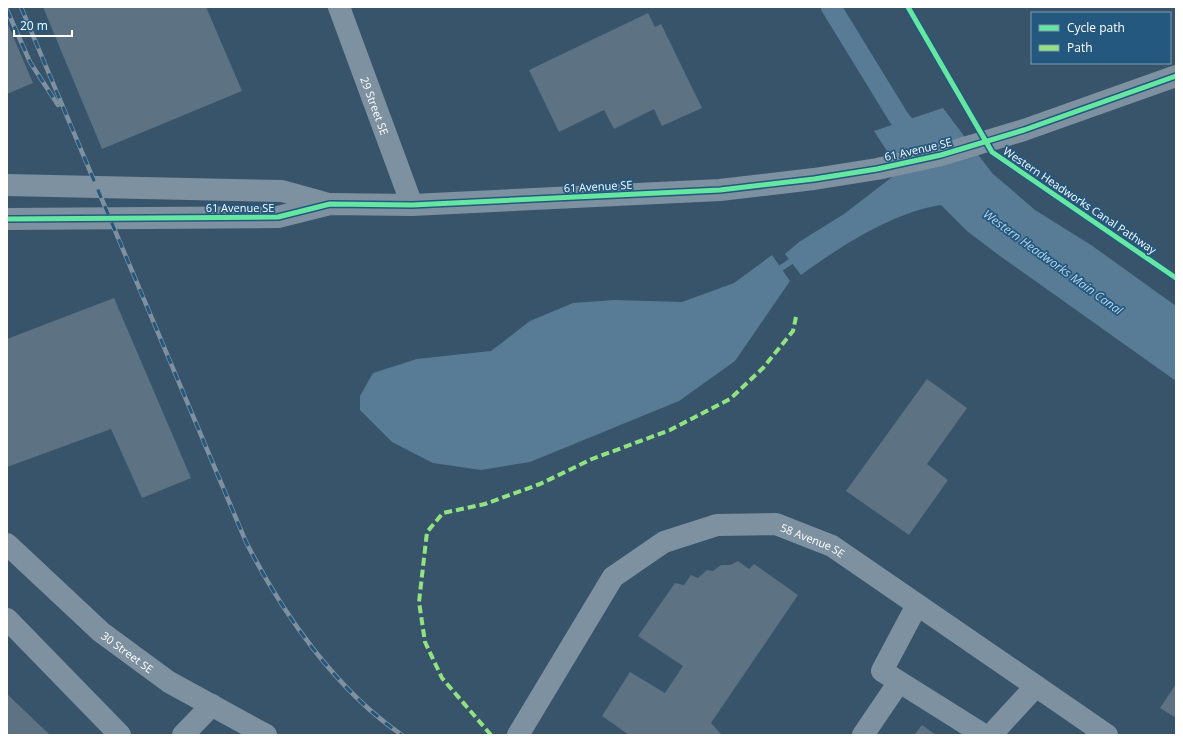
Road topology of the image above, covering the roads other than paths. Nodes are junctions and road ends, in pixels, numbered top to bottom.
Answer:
1 (339, 7) edge
2 (1176, 76) edge
3 (7, 185) edge
4 (330, 204) junction
5 (412, 205) junction
6 (7, 219) edge
7 (11, 556) edge
8 (917, 605) junction
9 (7, 620) edge
10 (899, 682) junction
11 (1036, 686) junction
12 (212, 705) junction
13 (120, 735) edge
14 (183, 735) edge
15 (266, 735) edge
16 (518, 735) edge
17 (863, 735) edge
18 (984, 735) edge
19 (991, 735) edge
20 (1107, 735) edge

1 - 5 street, 29 Street SE
2 - 5 street, 61 Avenue SE
3 - 4 street, 61 Avenue SE
4 - 5 street, 61 Avenue SE
4 - 6 street, 61 Avenue SE
7 - 12 street, 30 Street SE
8 - 10 street
8 - 11 street, 58 Avenue SE
8 - 16 street, 58 Avenue SE
9 - 13 street
10 - 17 street
10 - 18 street
11 - 19 street
11 - 20 street, 58 Avenue SE
12 - 14 street
12 - 15 street, 30 Street SE

